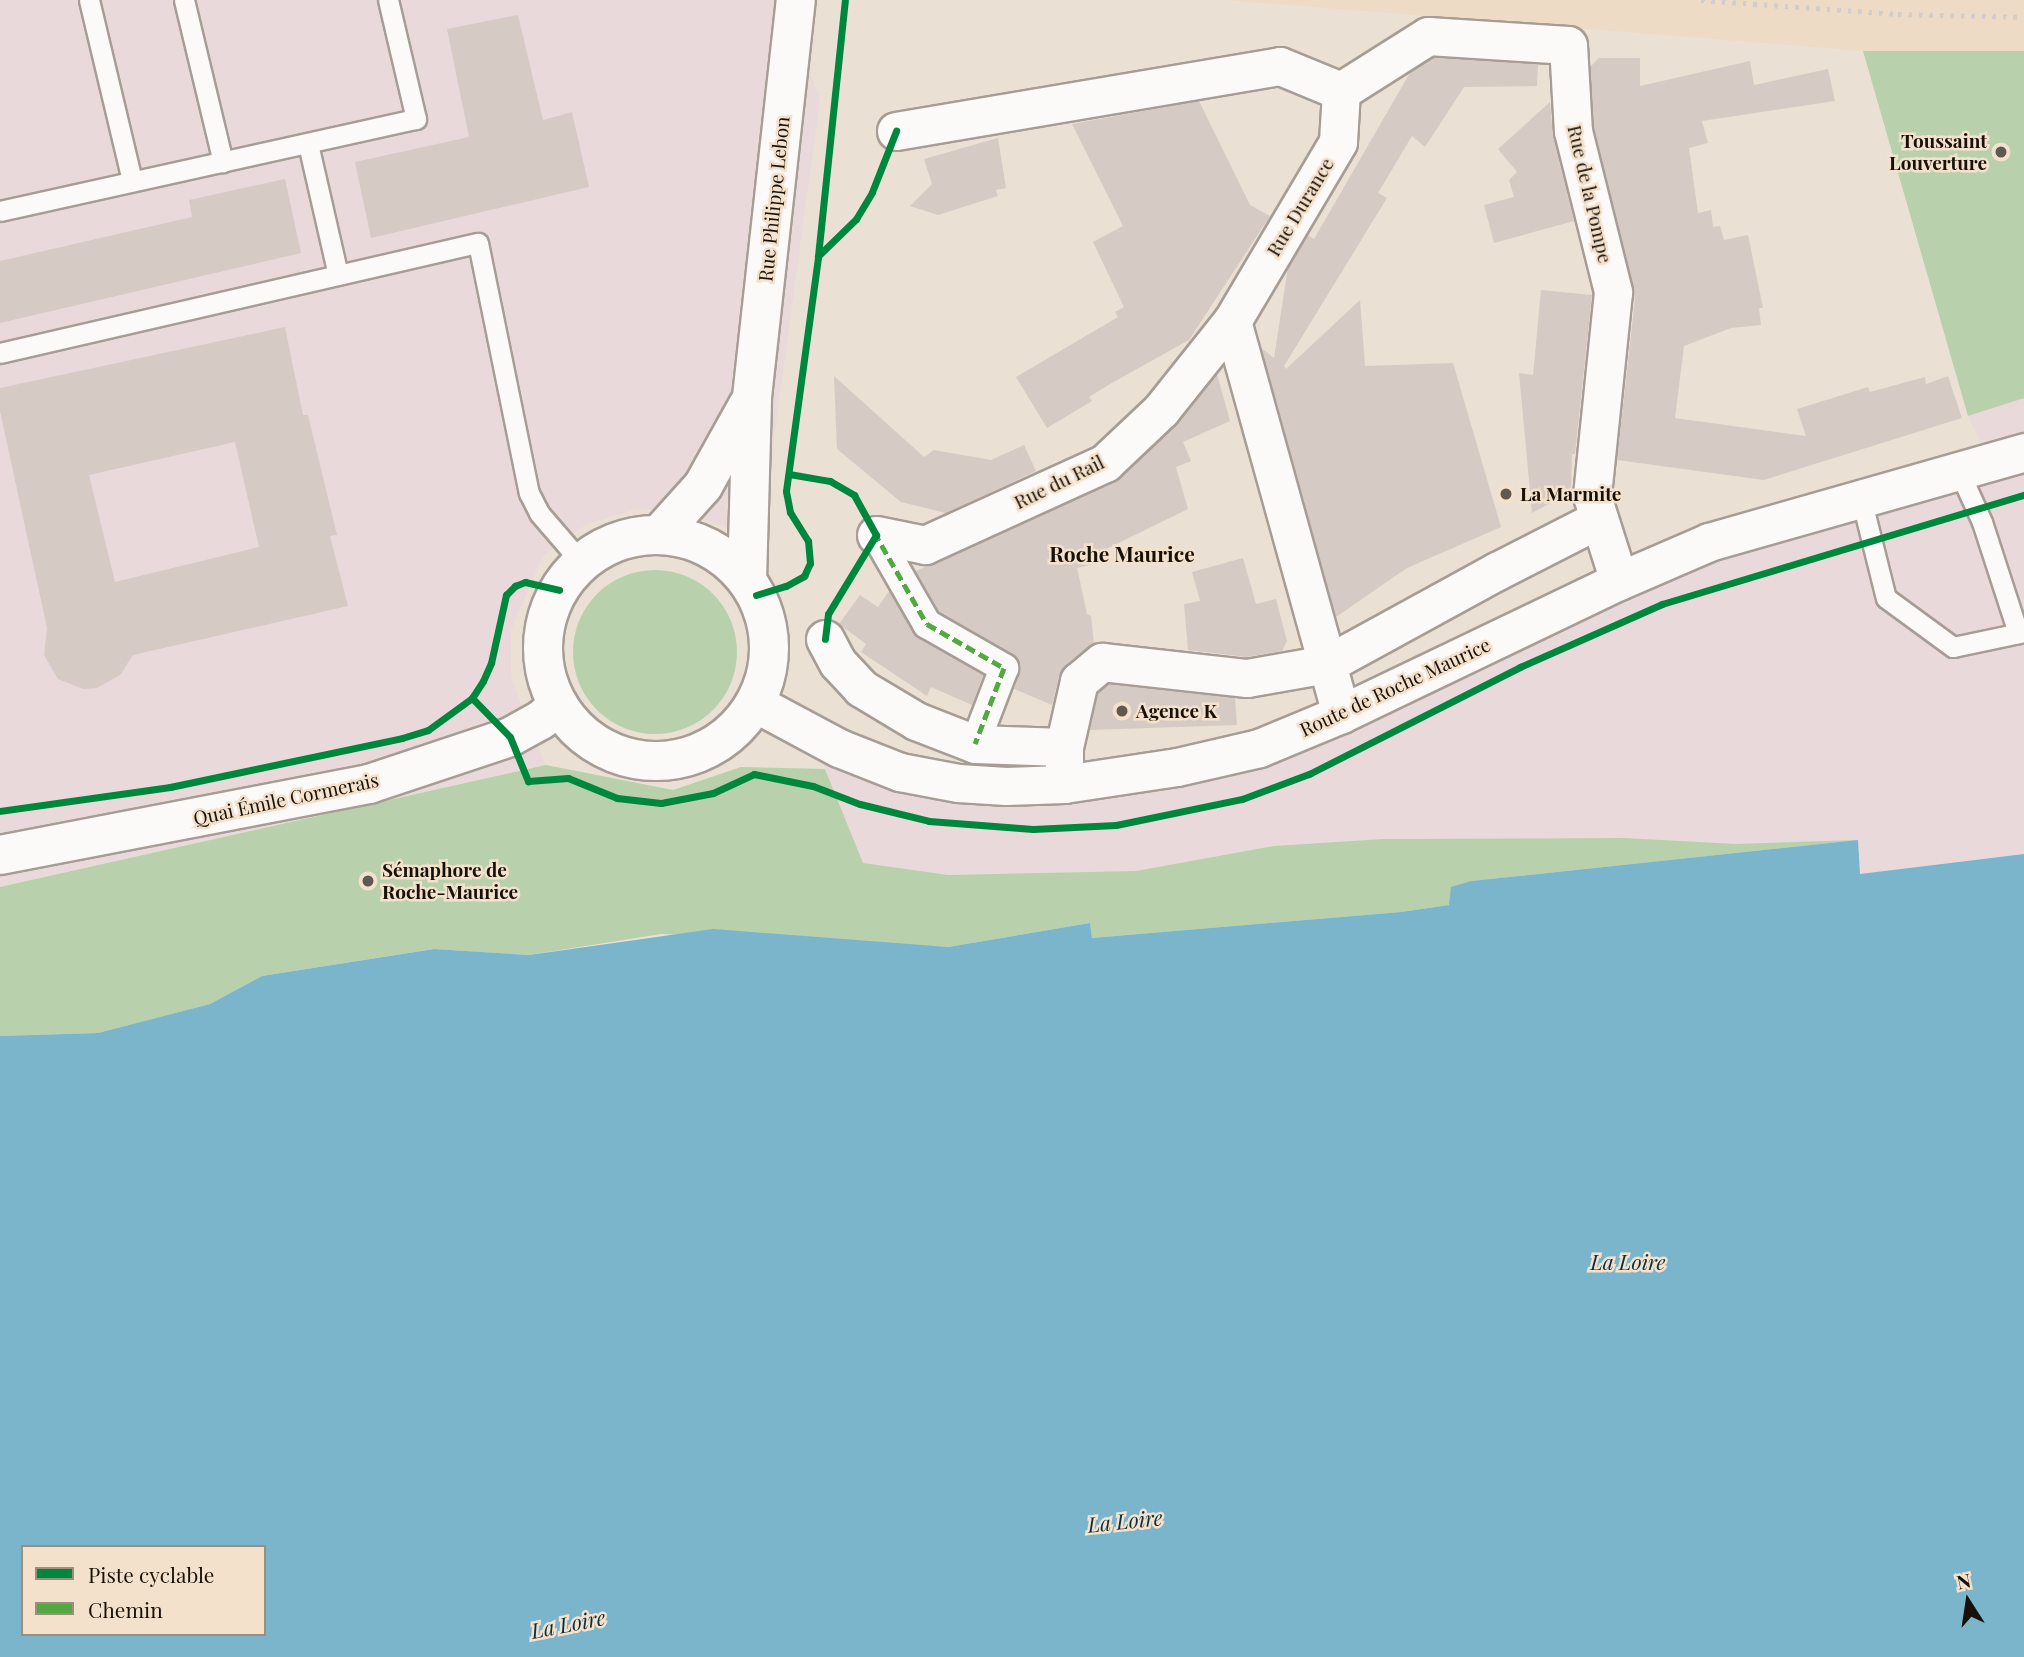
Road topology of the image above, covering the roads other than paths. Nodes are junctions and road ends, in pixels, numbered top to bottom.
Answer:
1 (89, 0) edge
2 (184, 0) edge
3 (388, 0) edge
4 (796, 0) edge
5 (1341, 91) junction
6 (896, 131) dead end
7 (308, 144) junction
8 (223, 162) junction
9 (132, 181) junction
10 (0, 211) edge
11 (338, 275) junction
12 (1232, 321) junction
13 (0, 353) edge
14 (752, 397) junction
15 (2024, 452) edge
16 (1959, 471) junction
17 (1861, 498) junction
18 (1598, 519) junction
19 (659, 535) junction
20 (876, 535) joint
21 (582, 564) junction
22 (747, 580) junction
23 (1619, 581) junction
24 (2021, 632) edge
25 (825, 639) dead end
26 (1327, 664) junction
27 (755, 703) junction
28 (558, 705) junction
29 (1341, 714) junction
30 (975, 744) junction
31 (1064, 747) junction
32 (1064, 785) junction
33 (0, 855) edge

1 - 9 lane
2 - 8 lane
3 - 7 lane
4 - 14 main road, Rue Philippe Lebon
5 - 6 street
5 - 12 street, Rue Durance
5 - 18 street, Rue de la Pompe
7 - 8 lane
7 - 11 lane
8 - 9 lane
9 - 10 lane
11 - 13 lane
11 - 21 lane
12 - 20 street, Rue du Rail
12 - 26 street
14 - 19 main road, Rue Philippe Lebon
14 - 22 main road, Rue Philippe Lebon
15 - 16 street, Route de Roche Maurice
16 - 17 street, Route de Roche Maurice
16 - 24 lane
17 - 23 street, Route de Roche Maurice
17 - 24 lane
18 - 23 street, Rue de la Pompe
18 - 26 street
19 - 21 main road
19 - 22 main road
20 - 30 street
21 - 28 main road
22 - 27 main road
23 - 29 street, Route de Roche Maurice
25 - 30 street
26 - 29 street
26 - 31 street
27 - 28 main road
27 - 32 street, Route de Roche Maurice
28 - 33 main road, Quai Émile Cormerais
29 - 32 street, Route de Roche Maurice
30 - 31 street
31 - 32 street

